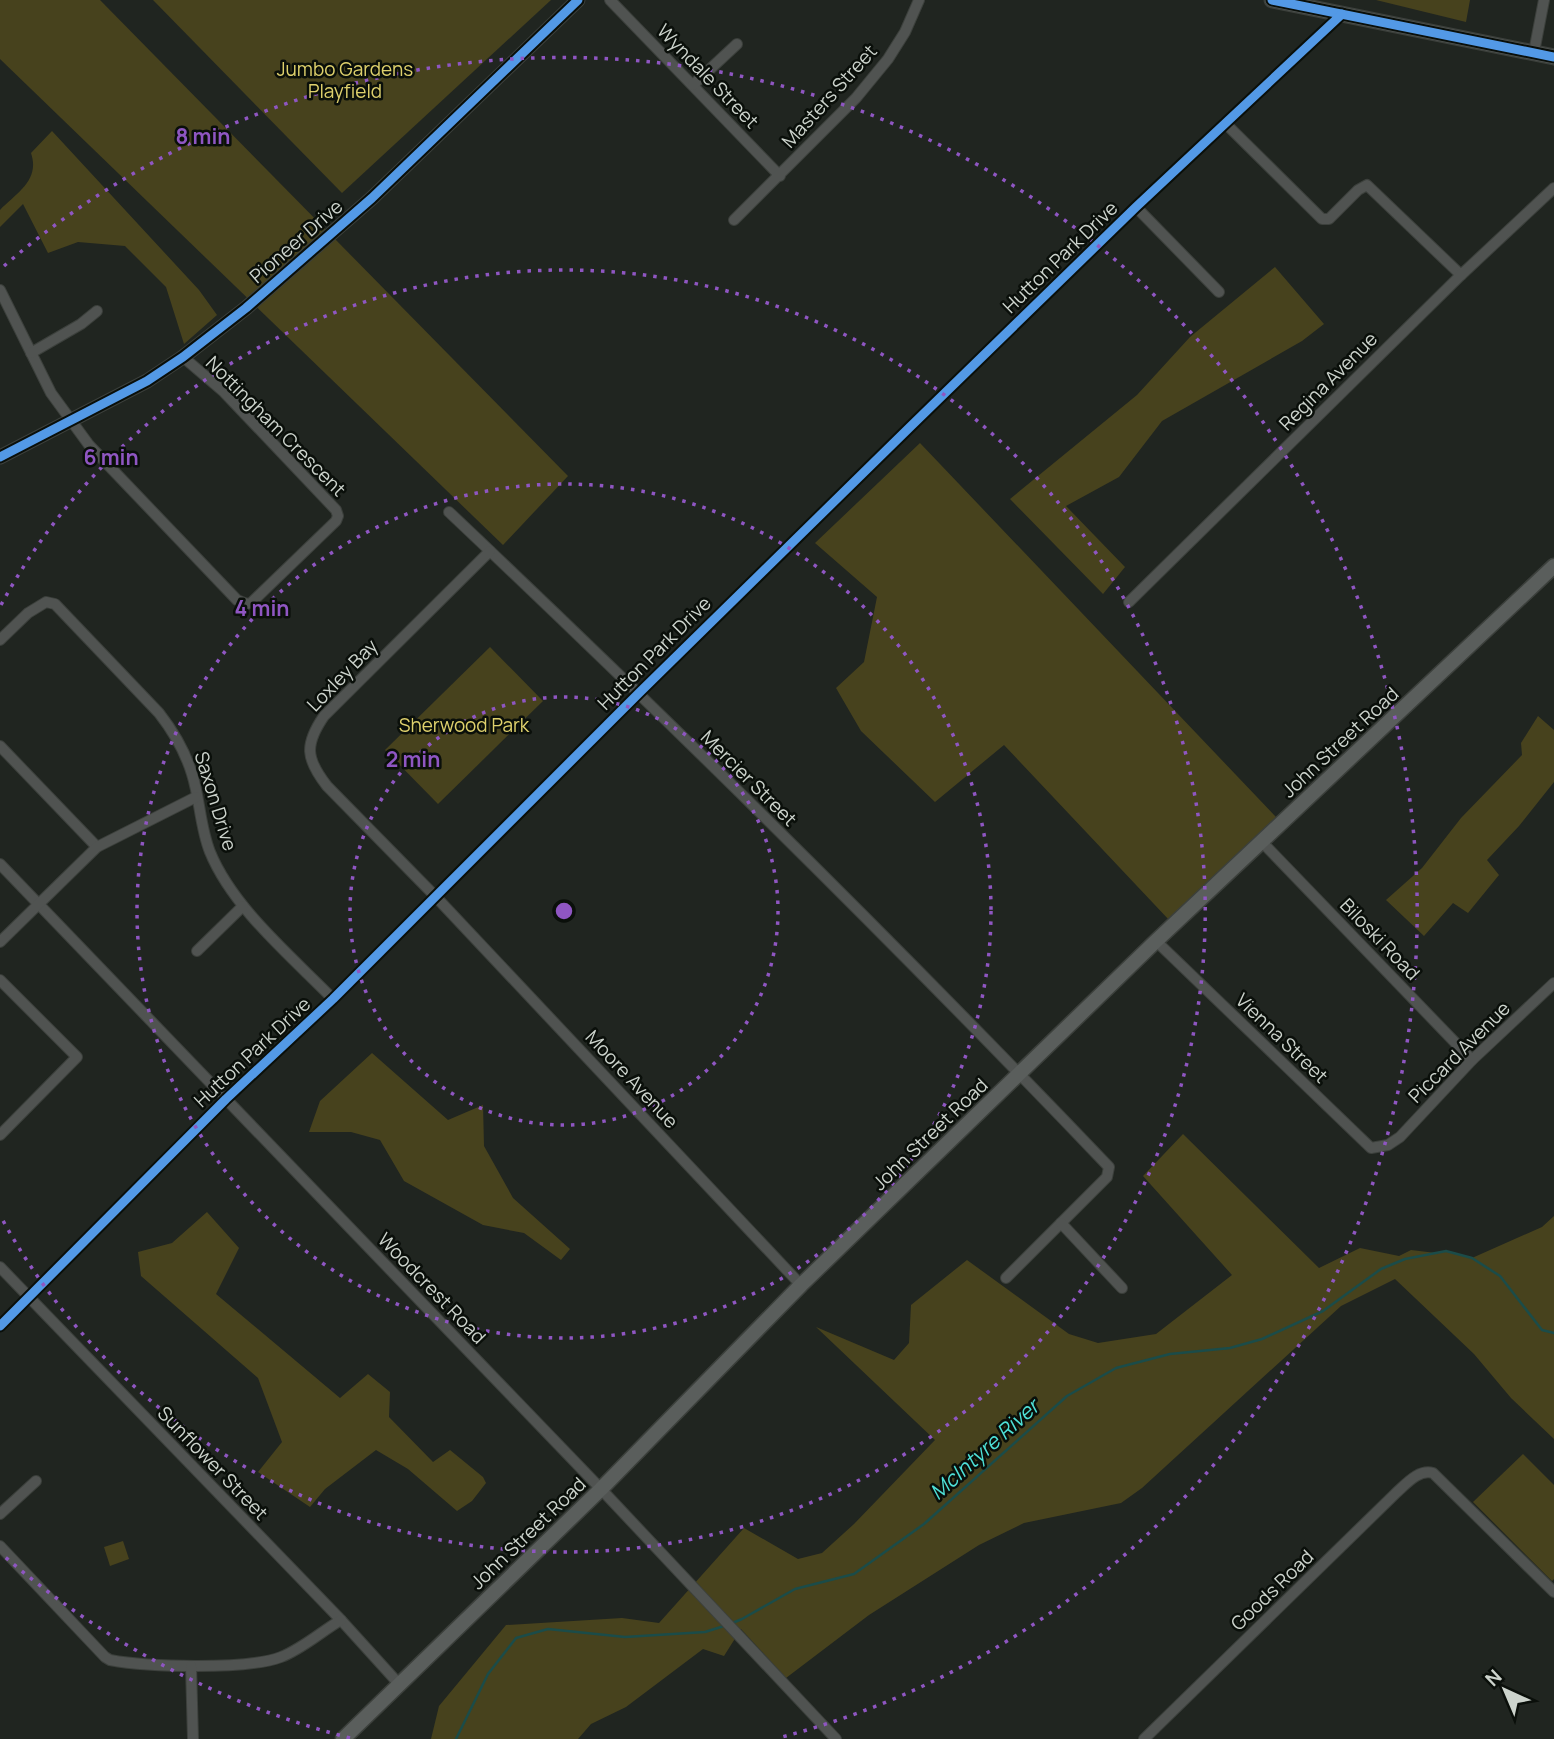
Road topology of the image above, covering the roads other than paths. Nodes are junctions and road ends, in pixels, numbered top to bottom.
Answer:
1 (578, 0) edge
2 (610, 0) edge
3 (919, 0) edge
4 (1272, 0) edge
5 (1544, 0) edge
6 (1342, 14) junction
7 (737, 44) dead end
8 (1534, 52) junction
9 (1554, 57) edge
10 (693, 85) junction
11 (1226, 123) junction
12 (780, 176) junction
13 (1554, 188) edge
14 (1136, 207) junction
15 (734, 220) dead end
16 (1461, 275) junction
17 (0, 290) edge
18 (1219, 292) dead end
19 (97, 311) dead end
20 (31, 353) junction
21 (183, 358) junction
22 (70, 419) junction
23 (0, 457) edge
24 (449, 512) dead end
25 (490, 551) junction
26 (1554, 566) edge
27 (1129, 602) dead end
28 (0, 640) edge
29 (639, 693) junction
30 (0, 746) edge
31 (196, 797) junction
32 (1262, 842) junction
33 (97, 847) junction
34 (0, 864) edge
35 (436, 897) junction
36 (38, 905) junction
37 (243, 906) junction
38 (1156, 941) junction
39 (0, 942) edge
40 (197, 951) dead end
41 (0, 980) edge
42 (1554, 984) edge
43 (333, 999) junction
44 (1472, 1060) junction
45 (1019, 1073) junction
46 (226, 1099) junction
47 (0, 1135) edge
48 (1388, 1145) joint
49 (1061, 1223) junction
50 (0, 1267) edge
51 (1006, 1278) dead end
52 (801, 1286) junction
53 (1122, 1288) dead end
54 (29, 1298) junction
55 (0, 1326) edge
56 (36, 1481) dead end
57 (601, 1489) junction
58 (0, 1514) edge
59 (0, 1546) edge
60 (1554, 1592) edge
61 (341, 1620) junction
62 (191, 1666) junction
63 (399, 1684) junction
64 (193, 1739) edge
65 (343, 1739) edge
66 (836, 1739) edge
67 (1144, 1739) edge

1 - 21 street, Pioneer Drive
2 - 10 street, Wyndale Street
3 - 12 street, Masters Street
4 - 6 main road
5 - 8 street
6 - 8 main road
6 - 11 street, Hutton Park Drive
7 - 10 street
8 - 9 main road
10 - 12 street, Wyndale Street
11 - 14 street, Hutton Park Drive
11 - 16 street
12 - 15 street, Masters Street
13 - 16 street, Regina Avenue
14 - 18 street
14 - 29 street, Hutton Park Drive
16 - 27 street, Regina Avenue
17 - 20 street
19 - 20 street
20 - 22 street
21 - 22 street, Pioneer Drive
21 - 22 street, Nottingham Crescent
22 - 23 street, Pioneer Drive
24 - 25 street, Mercier Street
25 - 29 street, Mercier Street
25 - 35 street, Loxley Bay
26 - 32 main road, John Street Road
28 - 31 street, Saxon Drive
29 - 35 street, Hutton Park Drive
29 - 45 street, Mercier Street
30 - 33 street
31 - 33 street
31 - 37 street, Saxon Drive
32 - 38 main road, John Street Road
32 - 44 street, Biloski Road
33 - 36 street
34 - 36 street, Woodcrest Road
35 - 43 street, Hutton Park Drive
35 - 52 street, Moore Avenue
36 - 39 street
36 - 46 street, Woodcrest Road
37 - 40 street
37 - 43 street, Saxon Drive
38 - 45 main road, John Street Road
38 - 48 street, Vienna Street
41 - 47 street
42 - 44 street, Piccard Avenue
43 - 46 street, Hutton Park Drive
44 - 48 street, Piccard Avenue
45 - 49 street, Mercier Street
45 - 52 main road, John Street Road
46 - 54 street, Hutton Park Drive
46 - 57 street, Woodcrest Road
49 - 51 street
49 - 53 street
50 - 54 street, Sunflower Street
52 - 57 main road, John Street Road
54 - 55 street, Hutton Park Drive
54 - 61 street, Sunflower Street
56 - 58 street
57 - 63 main road, John Street Road
57 - 66 street, Woodcrest Road
59 - 62 street
60 - 67 street, Goods Road
61 - 62 street
61 - 63 street, Sunflower Street
62 - 64 street
63 - 65 main road, John Street Road

